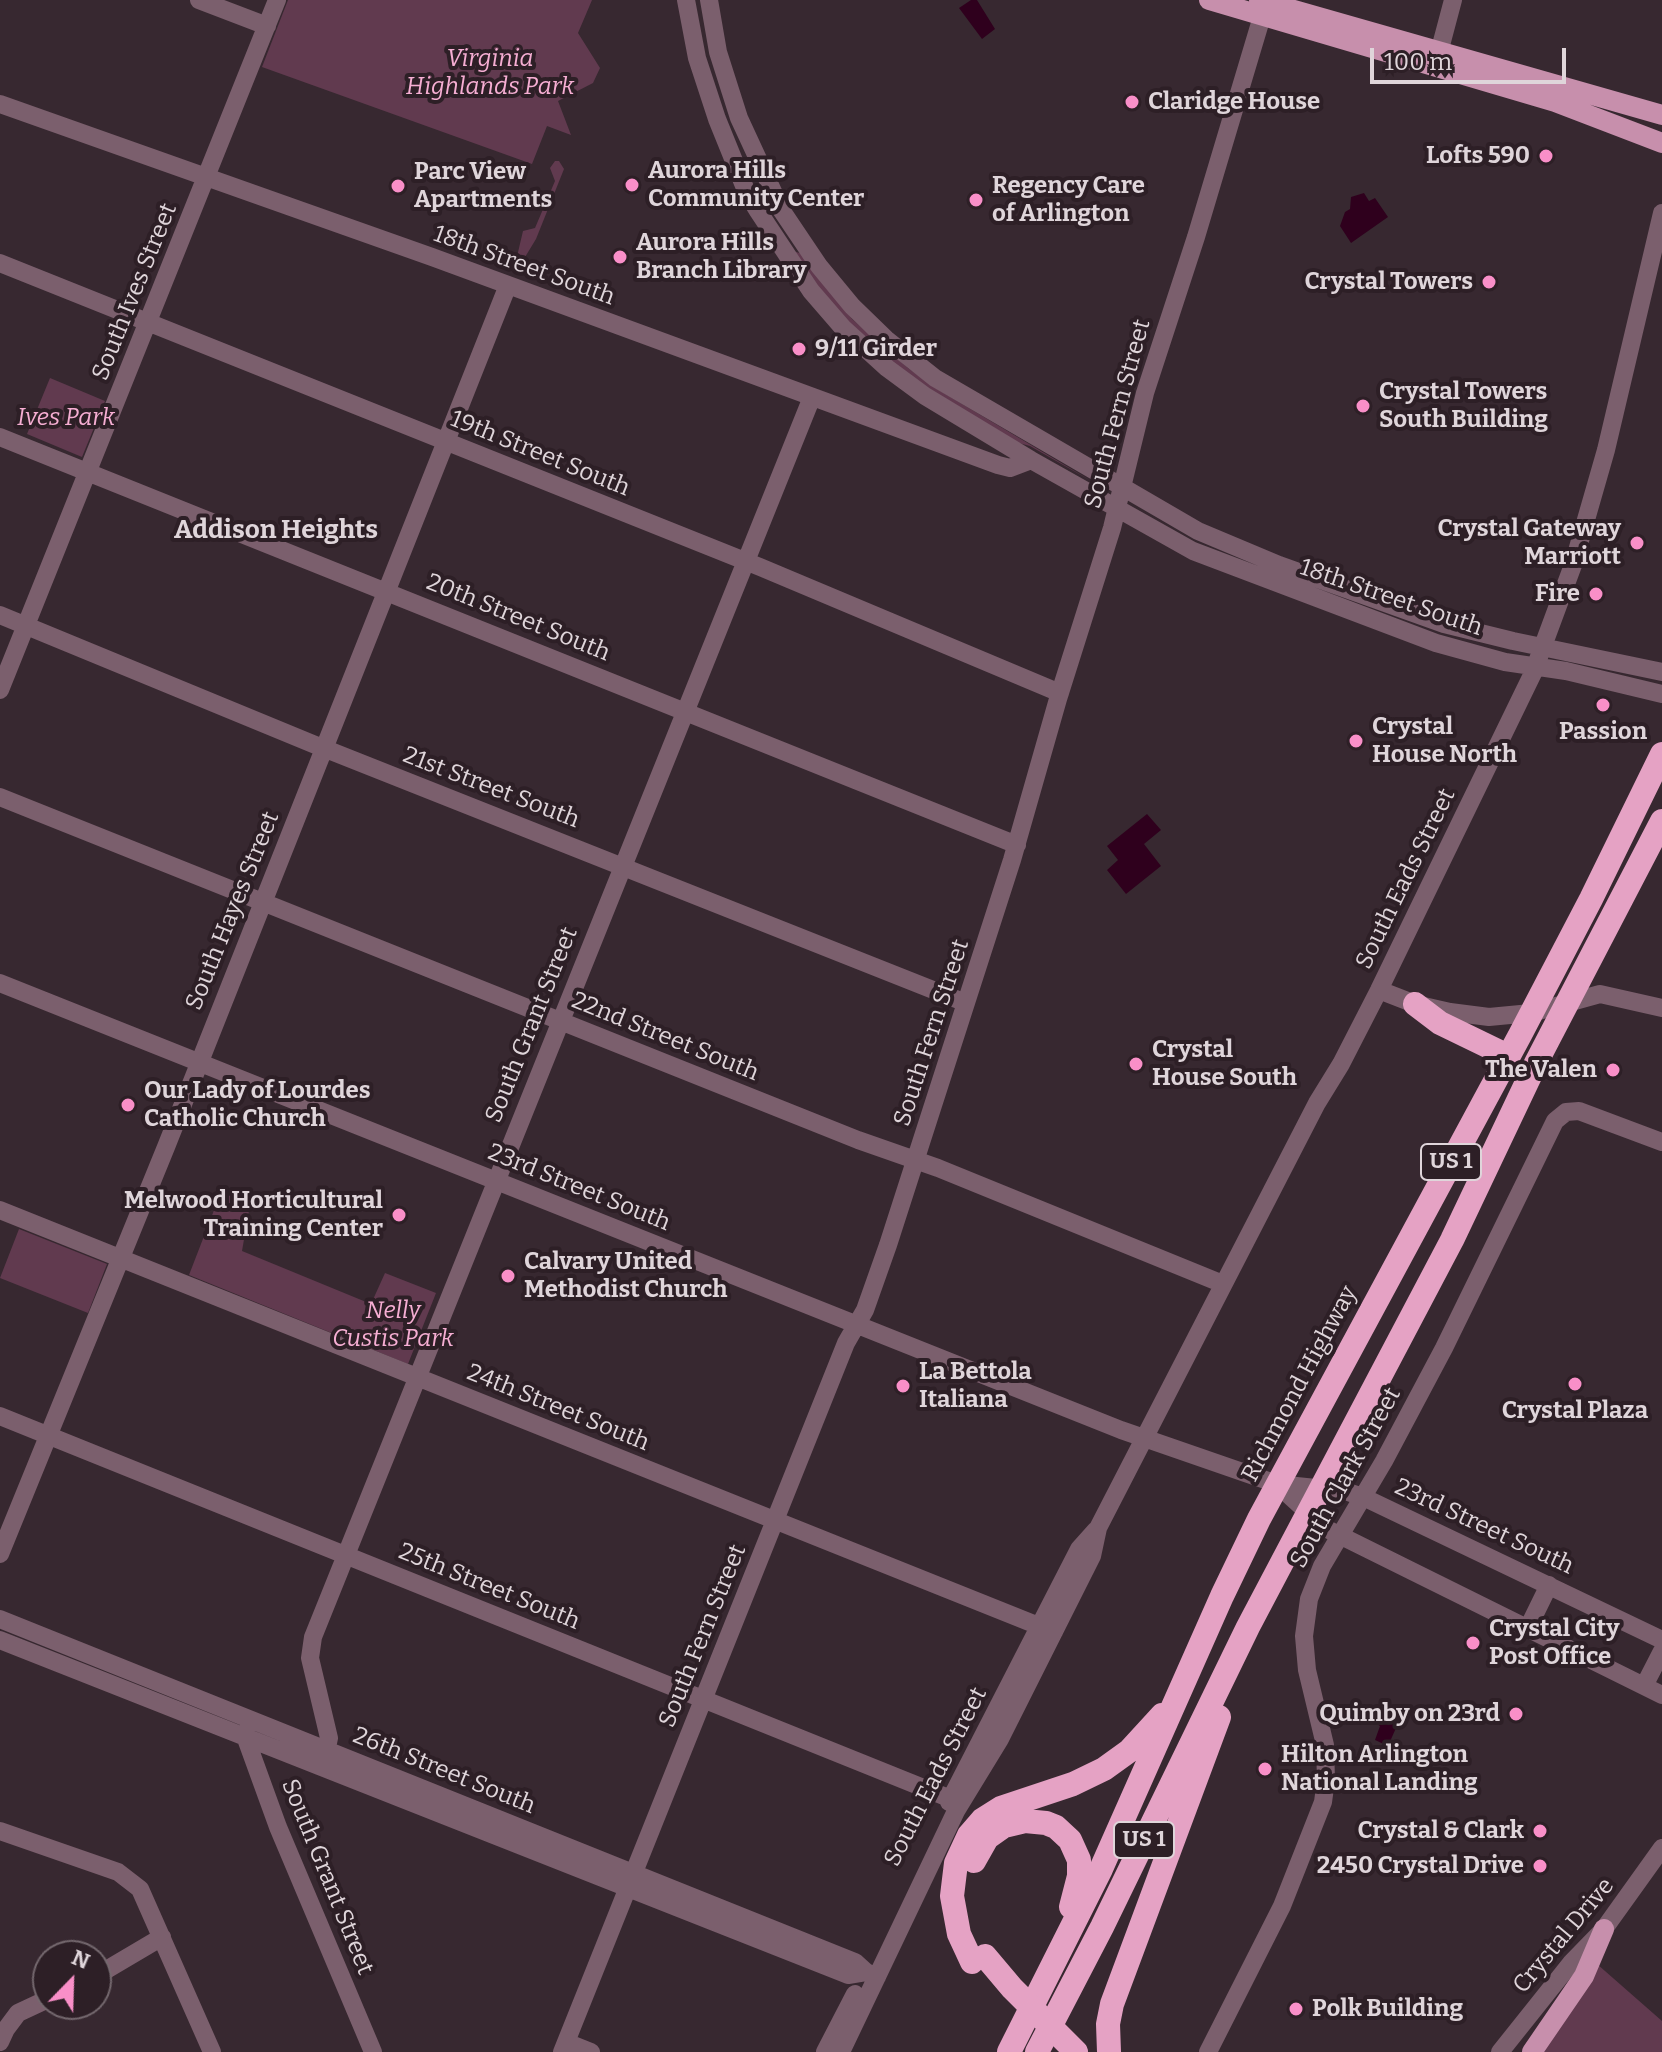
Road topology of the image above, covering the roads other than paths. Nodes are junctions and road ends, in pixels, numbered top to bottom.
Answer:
1 (199, 0) edge
2 (277, 0) edge
3 (686, 0) edge
4 (709, 0) edge
5 (1209, 0) edge
6 (1453, 0) edge
7 (1263, 5) edge
8 (267, 26) junction
9 (1438, 59) junction
10 (0, 104) edge
11 (1662, 115) edge
12 (1662, 143) edge
13 (207, 177) junction
14 (1662, 213) edge
15 (0, 263) edge
16 (508, 285) junction
17 (148, 323) junction
18 (812, 397) junction
19 (0, 437) edge
20 (446, 442) junction
21 (1031, 460) junction
22 (88, 472) junction
23 (1123, 488) junction
24 (1118, 509) junction
25 (744, 562) junction
26 (387, 591) junction
27 (0, 615) edge
28 (25, 625) junction
29 (1544, 647) junction
30 (1536, 666) junction
31 (1662, 672) edge
32 (0, 690) edge
33 (1060, 693) junction
34 (1662, 694) edge
35 (685, 711) junction
36 (324, 748) junction
37 (1662, 754) edge
38 (0, 797) edge
39 (1662, 821) edge
40 (1017, 845) junction
41 (623, 865) junction
42 (263, 902) junction
43 (0, 983) edge
44 (1379, 990) junction
45 (966, 1003) junction
46 (1415, 1004) junction
47 (1567, 1004) junction
48 (1662, 1008) edge
49 (1531, 1013) junction
50 (559, 1020) junction
51 (1508, 1056) junction
52 (199, 1063) junction
53 (1662, 1142) edge
54 (915, 1161) junction
55 (496, 1180) junction
56 (0, 1210) edge
57 (120, 1256) junction
58 (1223, 1284) junction
59 (856, 1324) junction
60 (418, 1376) junction
61 (0, 1416) edge
62 (48, 1435) junction
63 (1144, 1438) junction
64 (1300, 1494) junction
65 (1363, 1497) junction
66 (775, 1522) junction
67 (1340, 1535) junction
68 (0, 1554) edge
69 (346, 1555) junction
70 (1549, 1585) junction
71 (0, 1619) edge
72 (1248, 1627) junction
73 (1528, 1628) junction
74 (1047, 1630) junction
75 (0, 1640) edge
76 (1662, 1640) edge
77 (1662, 1651) edge
78 (1644, 1686) junction
79 (1662, 1695) edge
80 (1176, 1698) junction
81 (704, 1699) junction
82 (247, 1728) junction
83 (324, 1758) junction
84 (1176, 1772) junction
85 (956, 1800) junction
86 (0, 1831) edge
87 (1662, 1848) edge
88 (631, 1881) junction
89 (1604, 1929) junction
90 (162, 1937) junction
91 (1060, 1955) junction
92 (979, 1959) junction
93 (112, 1967) edge
94 (872, 1974) junction
95 (32, 2006) edge
96 (0, 2042) edge
97 (564, 2047) edge
98 (212, 2052) edge
99 (373, 2052) edge
100 (591, 2052) edge
101 (825, 2052) edge
102 (841, 2052) edge
103 (1009, 2052) edge
104 (1037, 2052) edge
105 (1055, 2052) edge
106 (1076, 2052) edge
107 (1109, 2052) edge
108 (1208, 2052) edge
109 (1500, 2052) edge
110 (1532, 2052) edge

1 - 8 street
2 - 8 street, South Ives Street
3 - 21 street
4 - 23 street
5 - 7 main road
6 - 9 street
7 - 9 main road
7 - 23 street, South Fern Street
8 - 13 street, South Ives Street
9 - 11 main road
9 - 12 main road
10 - 13 street, 18th Street South
13 - 16 street, 18th Street South
13 - 17 street, South Ives Street
14 - 29 street, South Eads Street
15 - 17 street, 19th Street South
16 - 18 street, 18th Street South
16 - 20 street, South Hayes Street
17 - 20 street, 19th Street South
17 - 22 street, South Ives Street
18 - 21 street, 18th Street South
18 - 25 street, South Grant Street
19 - 22 street, 20th Street South
20 - 25 street, 19th Street South
20 - 26 street, South Hayes Street
21 - 24 street
22 - 26 street, 20th Street South
22 - 28 street, South Ives Street
23 - 24 street, South Fern Street
23 - 29 street, 18th Street South
24 - 30 street, 18th Street South
24 - 33 street, South Fern Street
25 - 33 street, 19th Street South
25 - 35 street, South Grant Street
26 - 35 street, 20th Street South
26 - 36 street, South Hayes Street
27 - 28 street, 21st Street South
28 - 32 street, South Ives Street
28 - 36 street, 21st Street South
29 - 30 street, South Eads Street
29 - 31 street, 18th Street South
30 - 34 street, 18th Street South
30 - 44 street, South Eads Street
33 - 40 street, South Fern Street
35 - 40 street, 20th Street South
35 - 41 street, South Grant Street
36 - 41 street, 21st Street South
36 - 42 street, South Hayes Street
37 - 49 highway, Richmond Highway / US 1
38 - 42 street, 22nd Street South
39 - 47 highway, Richmond Highway / US 1
40 - 45 street, South Fern Street
41 - 45 street, 21st Street South
41 - 50 street, South Grant Street
42 - 50 street, 22nd Street South
42 - 52 street, South Hayes Street
43 - 52 street, 23rd Street South
44 - 46 street
44 - 58 street, South Eads Street
45 - 54 street, South Fern Street
46 - 49 street
46 - 51 highway
47 - 48 street
47 - 49 street
47 - 64 highway, Richmond Highway / US 1
49 - 51 highway, Richmond Highway / US 1
50 - 54 street, 22nd Street South
50 - 55 street, South Grant Street
51 - 64 highway, Richmond Highway / US 1
52 - 55 street, 23rd Street South
52 - 57 street, South Hayes Street
53 - 65 street, South Clark Street
54 - 58 street, 22nd Street South
54 - 59 street, South Fern Street
55 - 59 street, 23rd Street South
55 - 60 street, South Grant Street
56 - 57 street, 24th Street South
57 - 60 street, 24th Street South
57 - 62 street, South Hayes Street
58 - 63 street, South Eads Street
59 - 63 street, 23rd Street South
59 - 66 street, South Fern Street
60 - 66 street, 24th Street South
60 - 69 street, South Grant Street
61 - 62 street, 25th Street South
62 - 68 street, South Hayes Street
62 - 69 street, 25th Street South
63 - 64 street, 23rd Street South
63 - 74 street, South Eads Street
64 - 65 street, 23rd Street South
64 - 67 street, 23rd Street South
64 - 72 highway, Richmond Highway / US 1
64 - 80 highway, Richmond Highway / US 1
64 - 84 highway
65 - 67 street, South Clark Street
65 - 70 street, 23rd Street South
66 - 74 street, 24th Street South
66 - 81 street, South Fern Street
67 - 73 street, 23rd Street South
67 - 108 street, South Clark Street
69 - 81 street, 25th Street South
69 - 83 street, South Grant Street
70 - 73 street
70 - 76 street, 23rd Street South
71 - 82 street, 26th Street South
72 - 84 highway, Richmond Highway / US 1
72 - 107 highway
73 - 78 street, 23rd Street South
74 - 85 street, South Eads Street
75 - 82 street, 26th Street South
77 - 78 street
78 - 79 street, 23rd Street South
80 - 91 highway, Richmond Highway / US 1
80 - 92 highway
81 - 85 street, 25th Street South
81 - 88 street, South Fern Street
82 - 83 street, 26th Street South
82 - 99 street, South Grant Street
83 - 88 street, 26th Street South
84 - 104 highway, Richmond Highway / US 1
85 - 94 street, South Eads Street
86 - 90 street
87 - 89 street, Crystal Drive
88 - 94 street, 26th Street South
88 - 97 street, South Fern Street
89 - 109 street, Crystal Drive
89 - 110 main road
90 - 93 street
90 - 98 street
91 - 92 highway
91 - 103 highway, Richmond Highway / US 1
92 - 105 highway
92 - 106 highway, bridge
94 - 101 street, South Eads Street
94 - 102 street, South Eads Street
95 - 96 street
97 - 100 street

